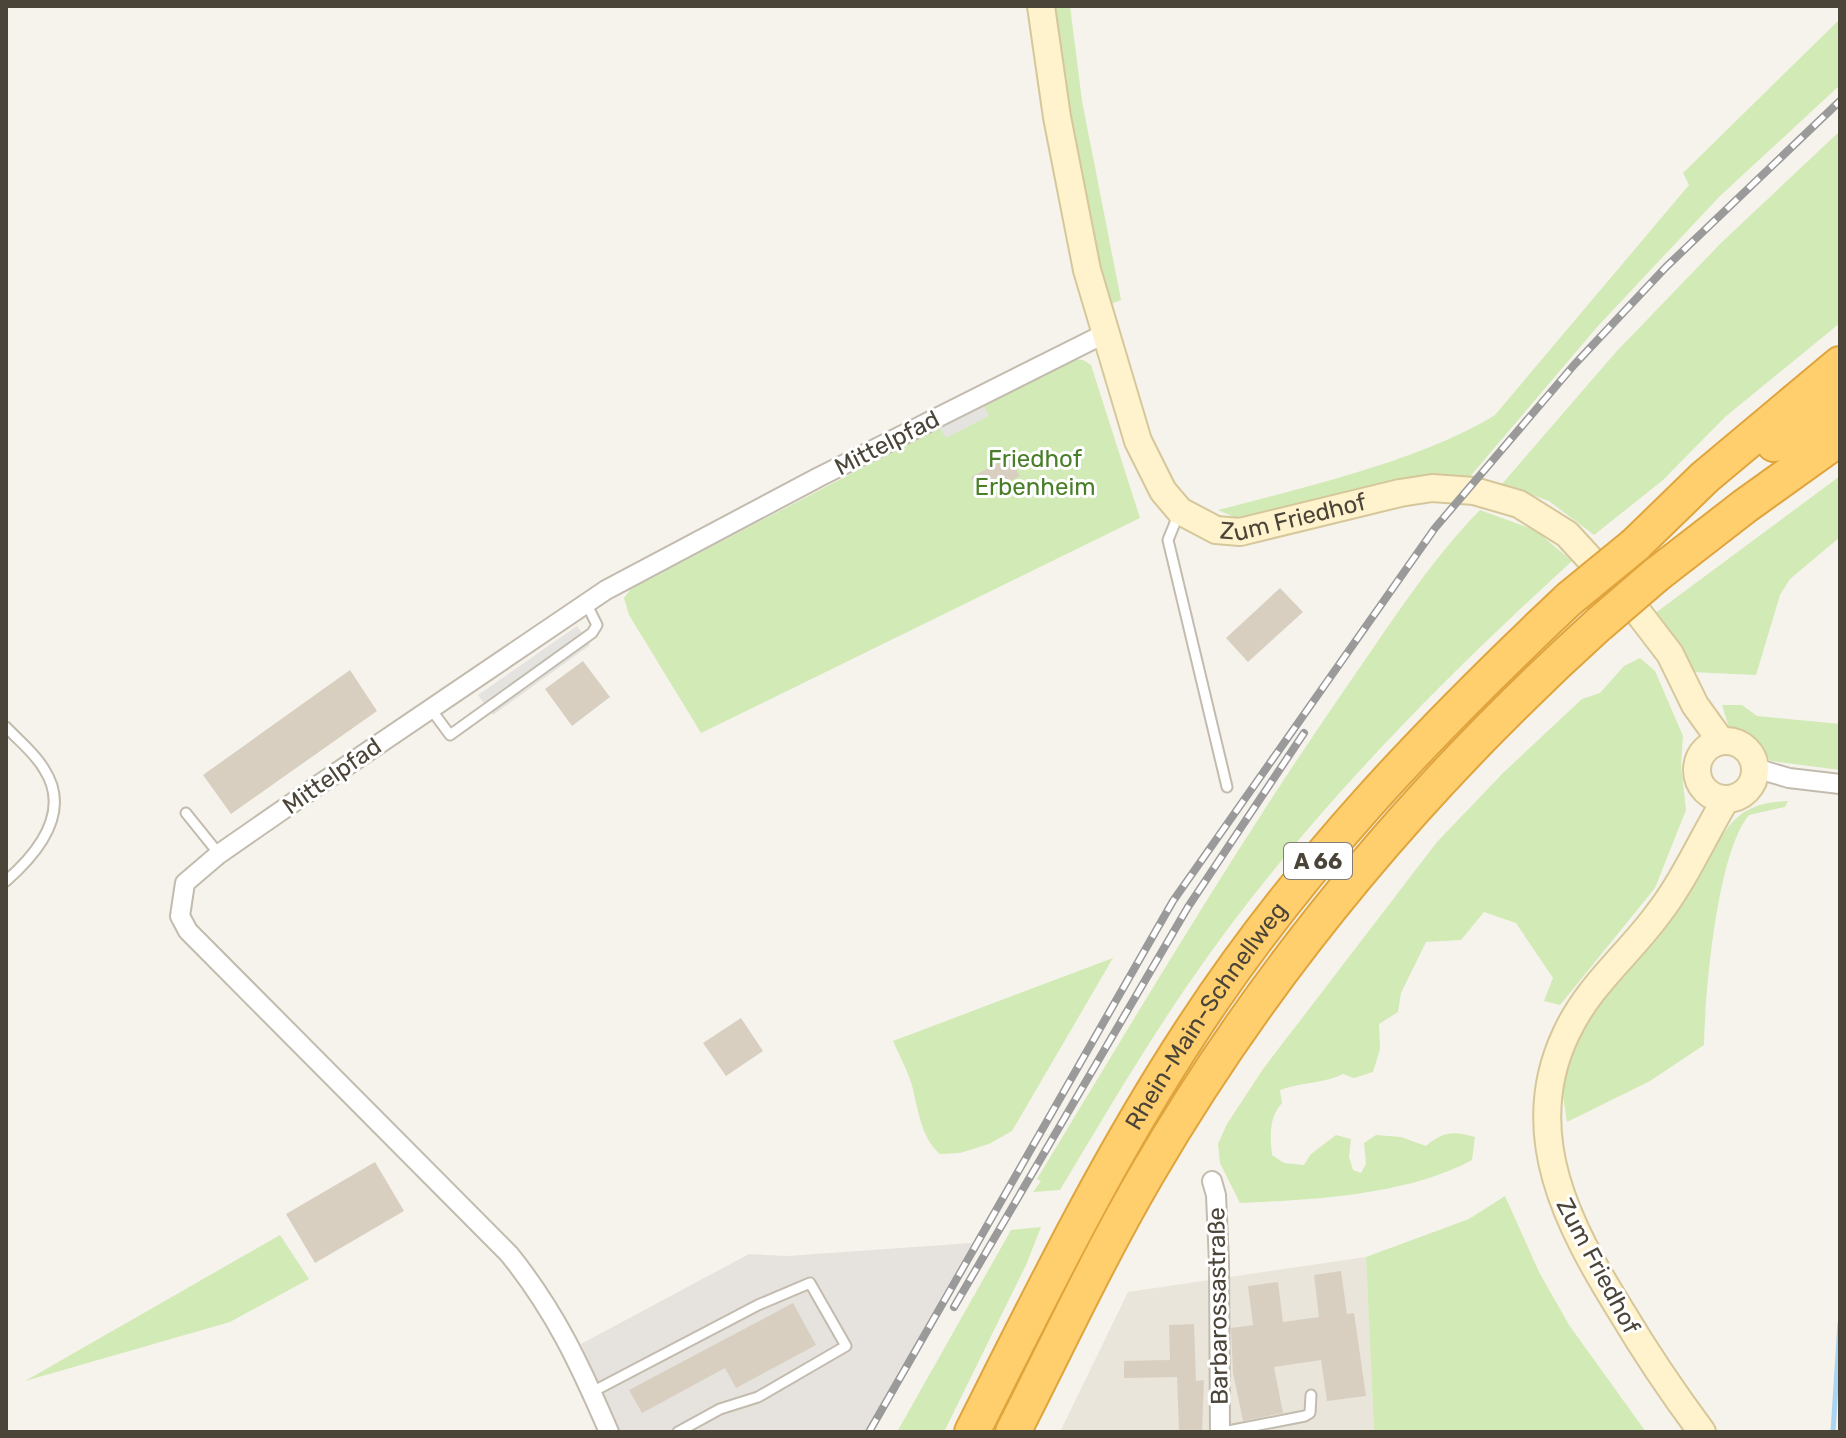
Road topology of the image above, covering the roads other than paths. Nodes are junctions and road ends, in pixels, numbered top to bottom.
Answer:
1 (1041, 6) edge
2 (1106, 333) junction
3 (1840, 364) edge
4 (1840, 400) edge
5 (1840, 438) edge
6 (1180, 511) junction
7 (1635, 545) junction
8 (586, 603) junction
9 (430, 708) junction
10 (6, 727) edge
11 (1713, 745) junction
12 (1754, 774) junction
13 (1840, 784) edge
14 (1227, 787) dead end
15 (1717, 796) junction
16 (186, 813) dead end
17 (219, 854) junction
18 (6, 881) edge
19 (1214, 1188) dead end
20 (592, 1392) junction
21 (1311, 1395) dead end
22 (609, 1432) edge
23 (678, 1432) edge
24 (972, 1432) edge
25 (1013, 1432) edge
26 (1222, 1432) edge
27 (1702, 1432) edge

1 - 2 street, Zum Friedhof
2 - 6 street, Zum Friedhof
2 - 8 street, Mittelpfad
3 - 7 highway
4 - 7 highway, A 66
5 - 25 highway, Rhein-Main-Schnellweg / A 66, bridge
6 - 11 street, Zum Friedhof
6 - 14 lane
7 - 24 highway, Rhein-Main-Schnellweg / A 66, bridge
8 - 9 street, Mittelpfad
8 - 9 lane
9 - 17 street, Mittelpfad
10 - 18 lane
11 - 12 street
11 - 15 street, Zum Friedhof
12 - 13 street
12 - 15 street
15 - 27 street, Zum Friedhof
16 - 17 lane
17 - 20 street, Mittelpfad
19 - 26 street, Barbarossastraße
20 - 22 street, Mittelpfad
20 - 23 lane
21 - 26 lane

